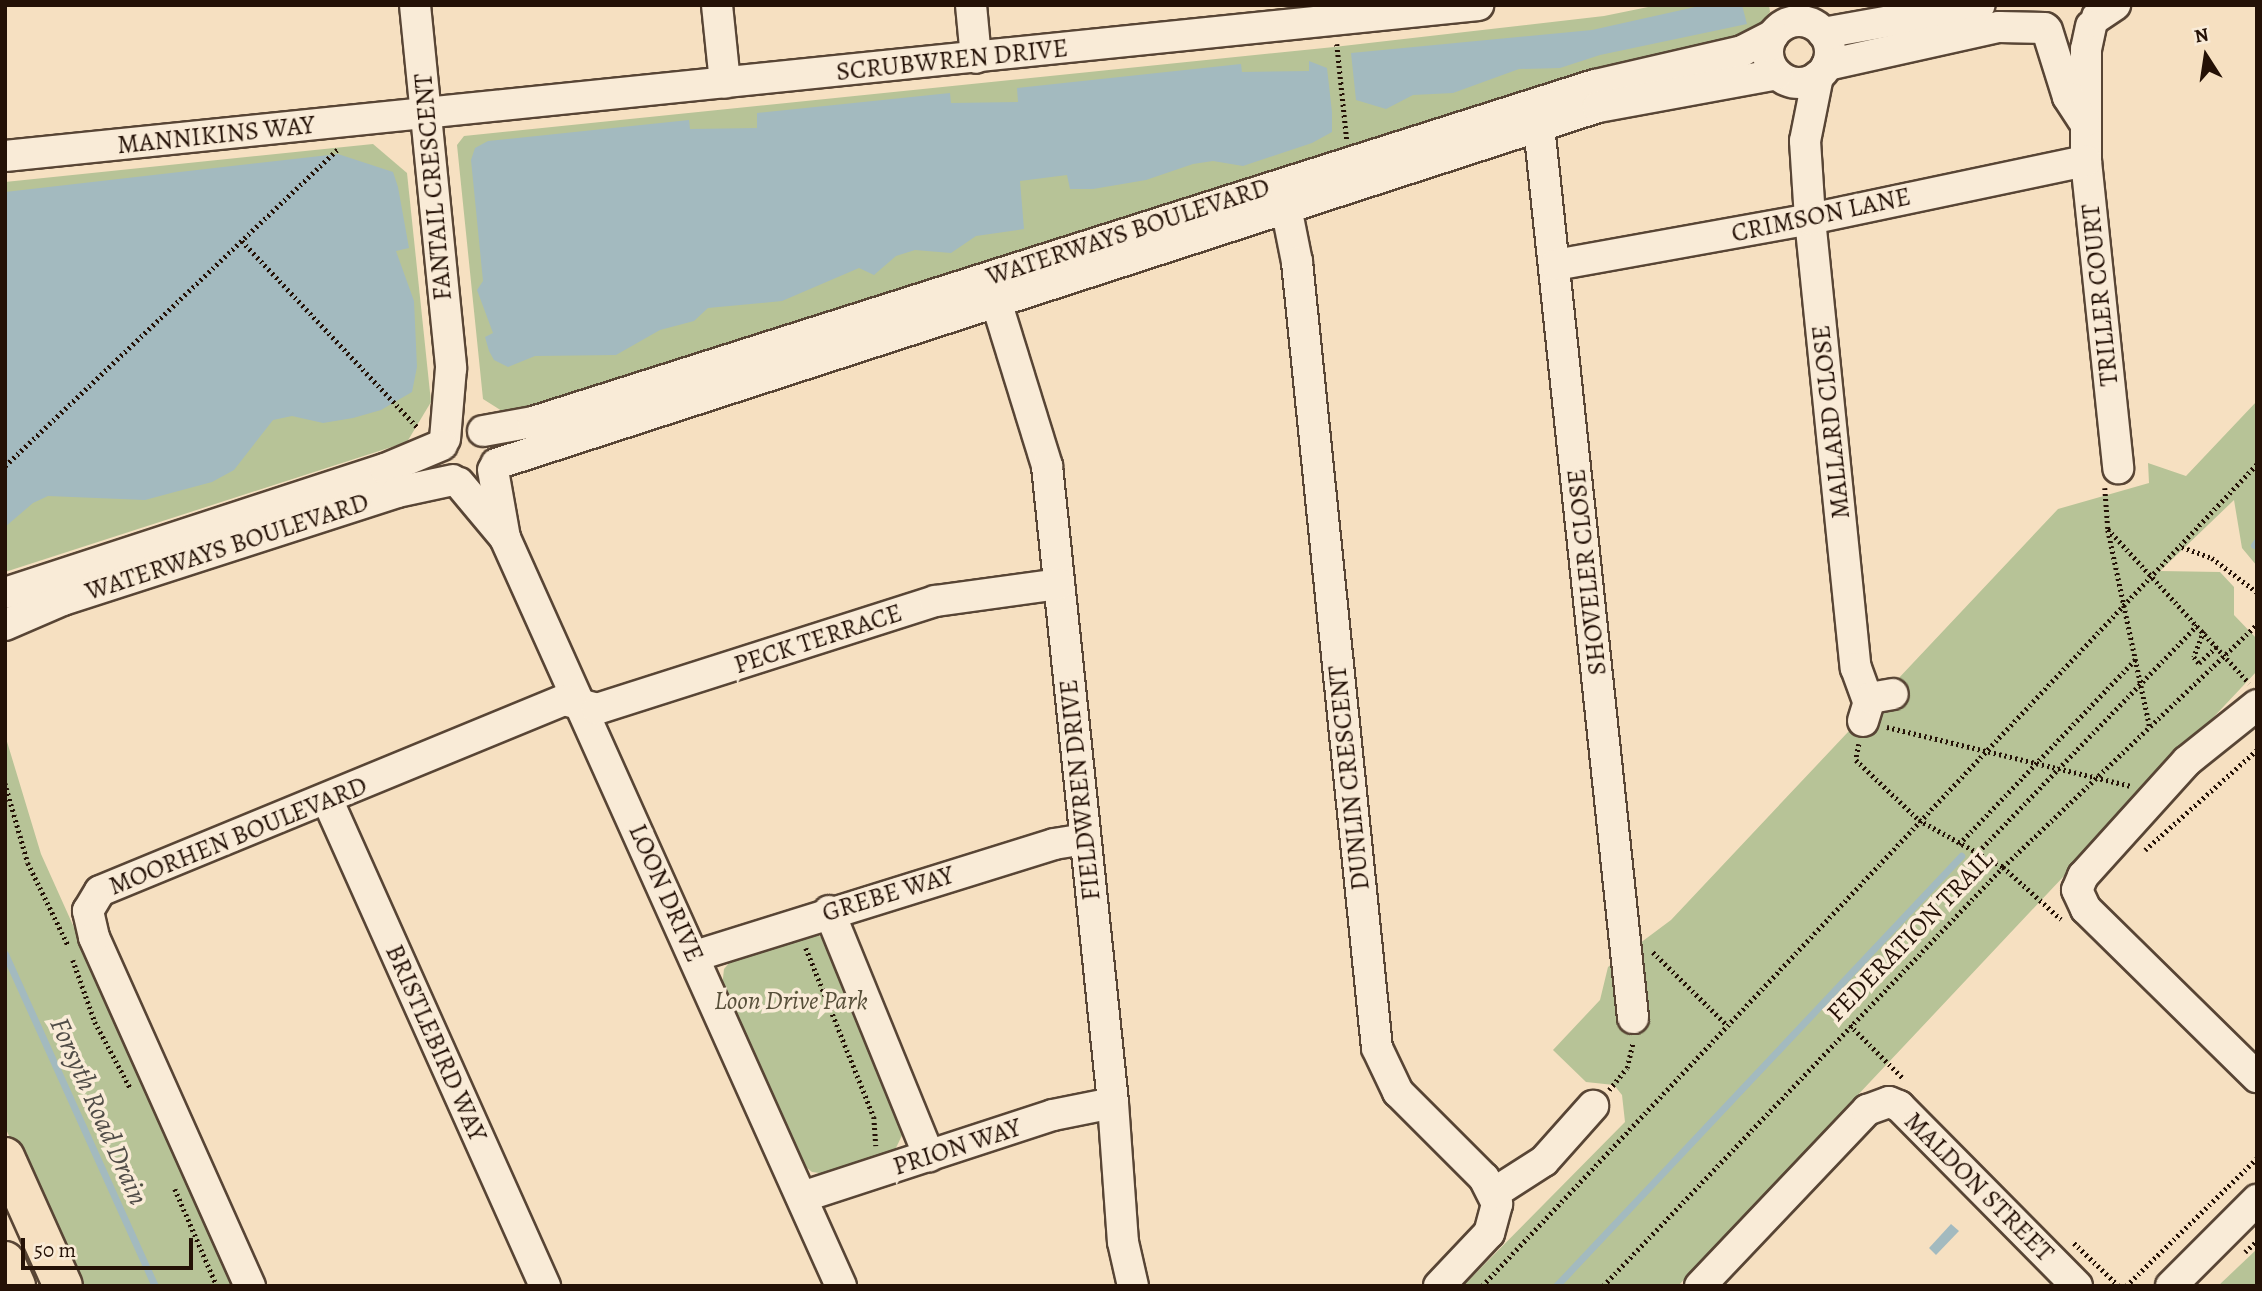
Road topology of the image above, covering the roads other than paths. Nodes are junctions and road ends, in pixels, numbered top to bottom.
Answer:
1 (415, 5) edge
2 (717, 5) edge
3 (971, 5) edge
4 (1478, 5) edge
5 (1980, 5) edge
6 (2101, 13) edge
7 (1275, 15) edge
8 (1812, 21) edge
9 (2042, 21) edge
10 (1777, 23) edge
11 (976, 58) junction
12 (1823, 71) junction
13 (1780, 77) junction
14 (725, 83) junction
15 (426, 114) junction
16 (2084, 122) junction
17 (1539, 126) junction
18 (1805, 141) junction
19 (5, 156) edge
20 (2086, 161) junction
21 (1286, 207) junction
22 (1810, 219) junction
23 (1555, 265) junction
24 (996, 300) junction
25 (451, 368) junction
26 (482, 431) junction
27 (429, 434) junction
28 (495, 467) junction
29 (2112, 468) road end
30 (456, 482) junction
31 (505, 538) junction
32 (1059, 584) junction
33 (5, 593) edge
34 (5, 625) edge
35 (1875, 705) road end
36 (2257, 705) edge
37 (581, 706) junction
38 (327, 799) junction
39 (1084, 839) junction
40 (829, 911) junction
41 (695, 956) junction
42 (1633, 1018) road end
43 (2257, 1077) edge
44 (1113, 1103) junction
45 (1593, 1106) road end
46 (929, 1156) junction
47 (5, 1157) edge
48 (1494, 1194) junction
49 (802, 1197) junction
50 (2257, 1200) edge
51 (5, 1261) edge
52 (16, 1286) edge
53 (63, 1286) edge
54 (250, 1286) edge
55 (545, 1286) edge
56 (841, 1286) edge
57 (1133, 1286) edge
58 (1439, 1286) edge
59 (1700, 1286) edge
60 (2077, 1286) edge
61 (2171, 1286) edge

1 - 15 street, FANTAIL CRESCENT
2 - 14 street
3 - 11 street
4 - 7 street, SCRUBWREN DRIVE
5 - 8 street
6 - 9 street
6 - 16 street, TRILLER COURT
7 - 11 street, SCRUBWREN DRIVE
8 - 10 street
8 - 12 street
9 - 12 street
9 - 16 street, TRILLER COURT
10 - 13 street
10 - 26 street, WATERWAYS BOULEVARD
11 - 14 street, SCRUBWREN DRIVE
12 - 13 street
12 - 18 street, MALLARD CLOSE
13 - 17 street, WATERWAYS BOULEVARD
13 - 18 street, MALLARD CLOSE
14 - 15 street, SCRUBWREN DRIVE
15 - 19 street, MANNIKINS WAY
15 - 25 street, FANTAIL CRESCENT
16 - 20 street, TRILLER COURT
17 - 21 street, WATERWAYS BOULEVARD
17 - 23 street, SHOVELER CLOSE
18 - 22 street, MALLARD CLOSE
20 - 22 street, CRIMSON LANE
20 - 29 street, TRILLER COURT
21 - 24 street, WATERWAYS BOULEVARD
21 - 48 street, DUNLIN CRESCENT
22 - 23 street, CRIMSON LANE
22 - 35 street, MALLARD CLOSE
23 - 42 street, SHOVELER CLOSE
24 - 28 street, WATERWAYS BOULEVARD
24 - 32 street, FIELDWREN DRIVE
25 - 26 street, FANTAIL CRESCENT
25 - 27 street, FANTAIL CRESCENT
26 - 27 street
26 - 28 street
27 - 30 street
27 - 33 street, WATERWAYS BOULEVARD
28 - 30 street
28 - 31 street, LOON DRIVE
30 - 31 street, LOON DRIVE
30 - 34 street, WATERWAYS BOULEVARD
31 - 37 street, LOON DRIVE
32 - 37 street, PECK TERRACE
32 - 39 street, FIELDWREN DRIVE
36 - 43 street
37 - 38 street, MOORHEN BOULEVARD
37 - 41 street, LOON DRIVE
38 - 54 street, MOORHEN BOULEVARD
38 - 55 street, BRISTLEBIRD WAY
39 - 40 street, GREBE WAY
39 - 44 street, FIELDWREN DRIVE
40 - 41 street, GREBE WAY
40 - 46 street
41 - 49 street, LOON DRIVE
44 - 46 street, PRION WAY
44 - 57 street, FIELDWREN DRIVE
45 - 48 street
46 - 49 street, PRION WAY
47 - 53 highway
48 - 58 street
49 - 56 street, LOON DRIVE
50 - 61 street
51 - 52 highway
59 - 60 street, MALDON STREET

